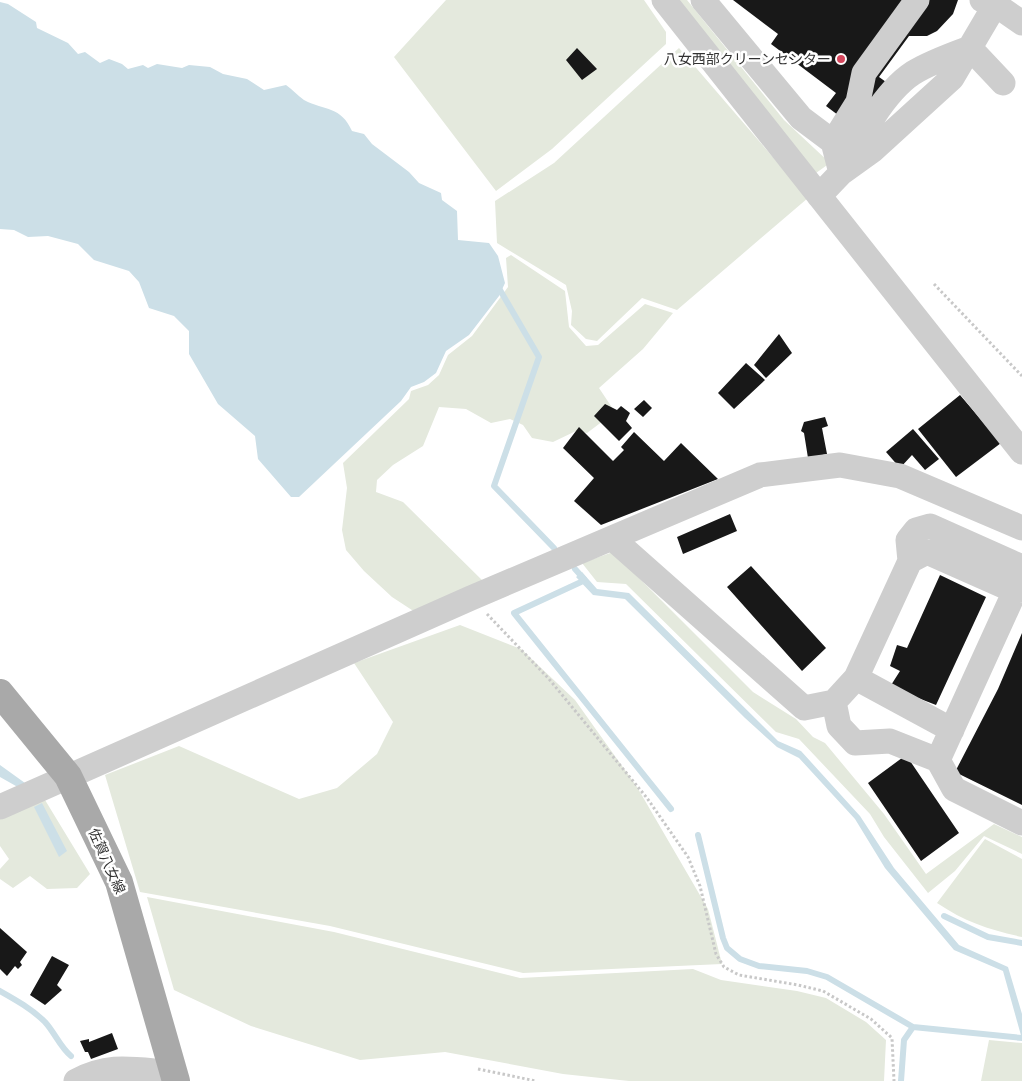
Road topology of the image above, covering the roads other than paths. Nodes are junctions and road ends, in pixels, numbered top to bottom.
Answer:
1 (664, 0) edge
2 (703, 0) edge
3 (917, 0) edge
4 (992, 2) edge
5 (1022, 23) edge
6 (970, 48) junction
7 (1003, 83) dead end
8 (832, 142) junction
9 (841, 173) junction
10 (819, 196) junction
11 (1022, 452) edge
12 (987, 513) junction
13 (1022, 528) edge
14 (612, 538) junction
15 (972, 545) junction
16 (910, 561) junction
17 (1022, 567) edge
18 (1018, 590) edge
19 (856, 678) junction
20 (0, 693) edge
21 (834, 702) junction
22 (952, 730) junction
23 (938, 760) junction
24 (68, 776) junction
25 (0, 807) edge
26 (1022, 822) edge
27 (165, 1076) edge
28 (76, 1081) edge

1 - 10 street
2 - 8 street
3 - 8 street
4 - 5 street
4 - 6 street
6 - 7 street
6 - 9 street
8 - 9 street
9 - 10 street
10 - 11 street
12 - 13 street
12 - 14 street
12 - 15 street
14 - 21 street
14 - 24 street
15 - 16 street
15 - 17 street
16 - 18 street
16 - 19 street
18 - 22 street
19 - 21 street
19 - 22 street
20 - 24 main road, 佐賀八女線
21 - 23 street
22 - 23 street
23 - 26 street
24 - 25 street
24 - 27 main road, 佐賀八女線
27 - 28 street

